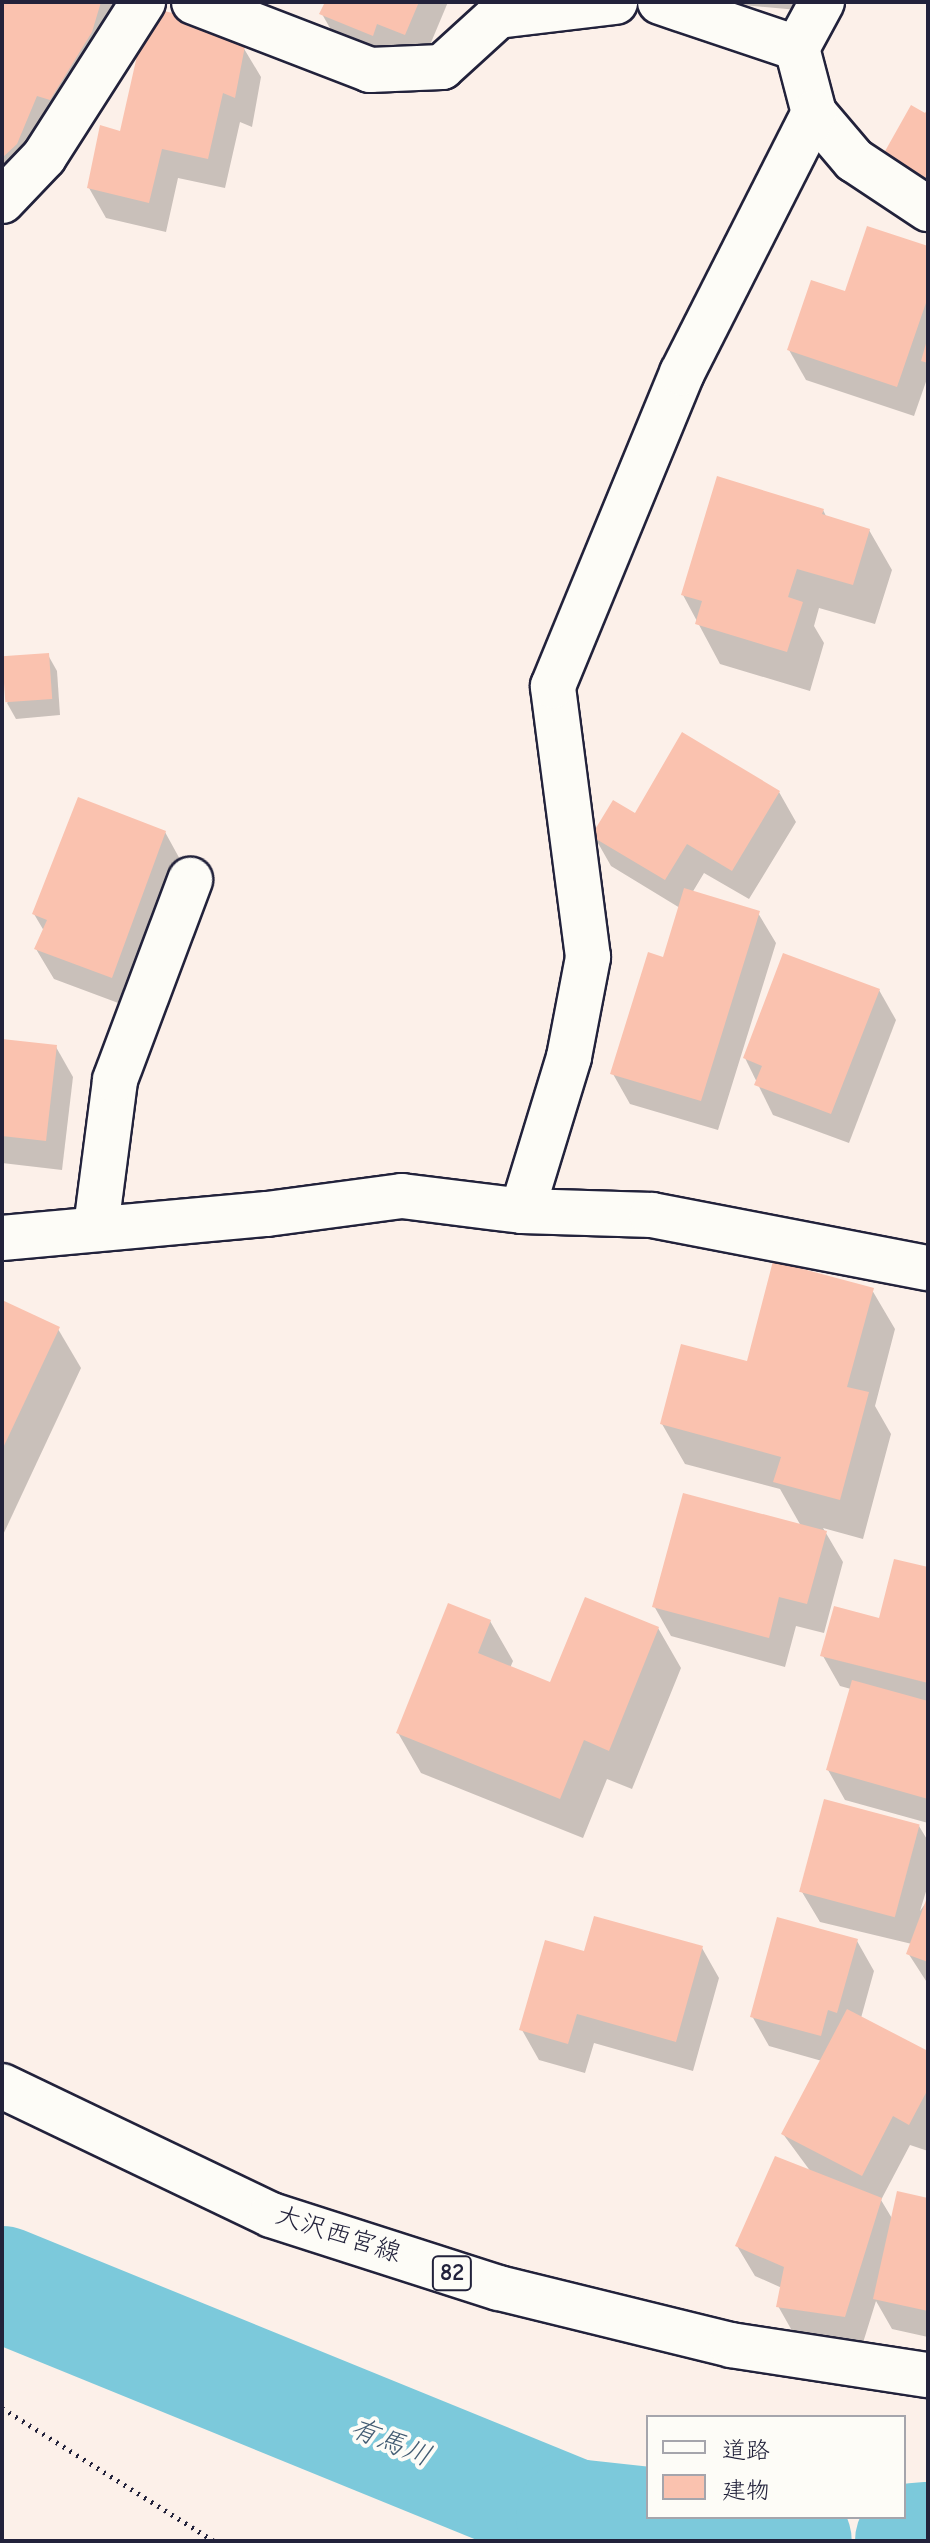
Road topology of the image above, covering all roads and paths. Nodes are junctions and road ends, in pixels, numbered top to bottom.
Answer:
1 (143, 2) edge
2 (194, 2) edge
3 (615, 2) edge
4 (660, 2) edge
5 (822, 2) edge
6 (797, 48) junction
7 (814, 113) junction
8 (2, 201) edge
9 (928, 209) edge
10 (190, 880) dead end
11 (522, 1211) junction
12 (96, 1227) junction
13 (2, 1238) edge
14 (928, 1268) edge
15 (2, 2086) edge
16 (928, 2375) edge
17 (2, 2408) edge
18 (214, 2541) edge

1 - 8 street
2 - 3 street
4 - 6 street
5 - 6 street
6 - 7 street
7 - 9 street
7 - 11 street
10 - 12 street
11 - 12 street
11 - 14 street
12 - 13 street
15 - 16 street, 大沢西宮線 / 82
17 - 18 path

